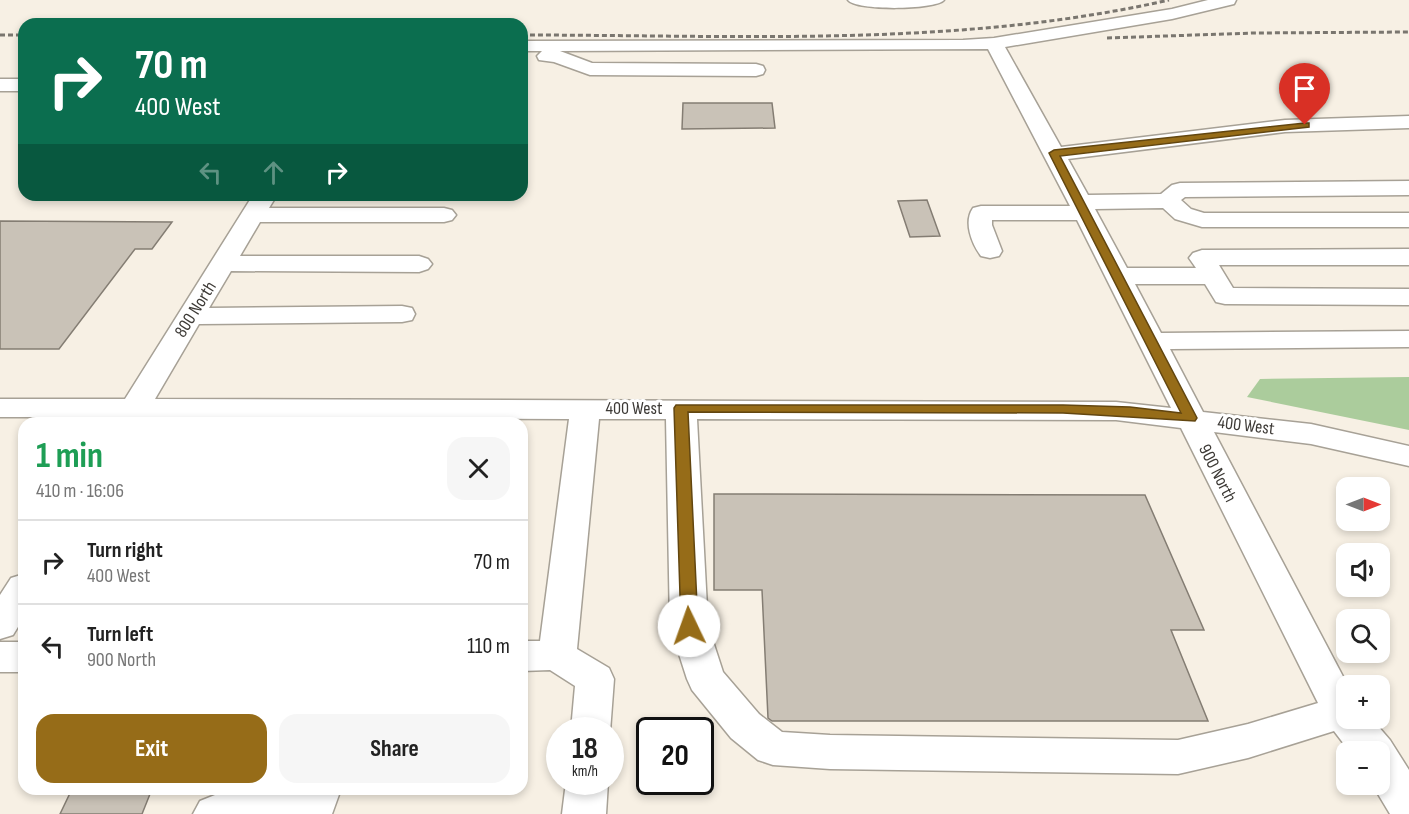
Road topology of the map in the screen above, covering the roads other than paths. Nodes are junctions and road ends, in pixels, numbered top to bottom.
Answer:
1 (856, 0) edge
2 (936, 0) edge
3 (1228, 0) edge
4 (994, 43) junction
5 (528, 46) edge
6 (528, 56) edge
7 (756, 70) dead end
8 (0, 85) edge
9 (18, 85) edge
10 (1409, 122) edge
11 (1054, 153) junction
12 (1409, 188) edge
13 (1169, 201) junction
14 (259, 205) edge
15 (1082, 208) junction
16 (444, 215) dead end
17 (1409, 220) edge
18 (990, 250) dead end
19 (1409, 257) edge
20 (224, 263) junction
21 (419, 264) dead end
22 (1117, 276) junction
23 (1213, 276) junction
24 (1409, 297) edge
25 (402, 314) dead end
26 (192, 316) junction
27 (1409, 339) edge
28 (1152, 341) junction
29 (0, 408) edge
30 (585, 408) junction
31 (681, 408) junction
32 (130, 415) edge
33 (1190, 418) junction
34 (1409, 456) edge
35 (18, 597) edge
36 (0, 626) edge
37 (18, 629) edge
38 (540, 655) edge
39 (0, 657) edge
40 (18, 657) edge
41 (1336, 699) edge
42 (592, 717) edge
43 (1336, 718) edge
44 (1356, 729) edge
45 (1366, 741) edge
46 (1390, 777) edge
47 (318, 795) edge
48 (586, 795) edge
49 (1409, 808) edge
50 (215, 814) edge
51 (584, 814) edge

1 - 2 street
3 - 4 street
4 - 5 street
4 - 11 street, 900 North
6 - 7 street
8 - 9 street
10 - 11 street
11 - 15 street, 900 North
12 - 13 street
13 - 15 street
13 - 17 street
14 - 16 street
14 - 20 street, 800 North
15 - 18 street
15 - 22 street, 900 North
19 - 23 street
20 - 21 street
20 - 26 street, 800 North
22 - 23 street
22 - 28 street, 900 North
23 - 24 street
25 - 26 street
26 - 32 street, 800 North
27 - 28 street
28 - 33 street, 900 North
29 - 32 street, 400 West
30 - 31 street, 400 West
30 - 32 street, 400 West
30 - 38 street
31 - 33 street, 400 West
31 - 43 street
33 - 34 street, 400 West
33 - 41 street, 900 North
35 - 36 street
36 - 37 street
38 - 42 street
39 - 40 street
44 - 45 street, 900 North
46 - 49 street
47 - 50 street
48 - 51 street

